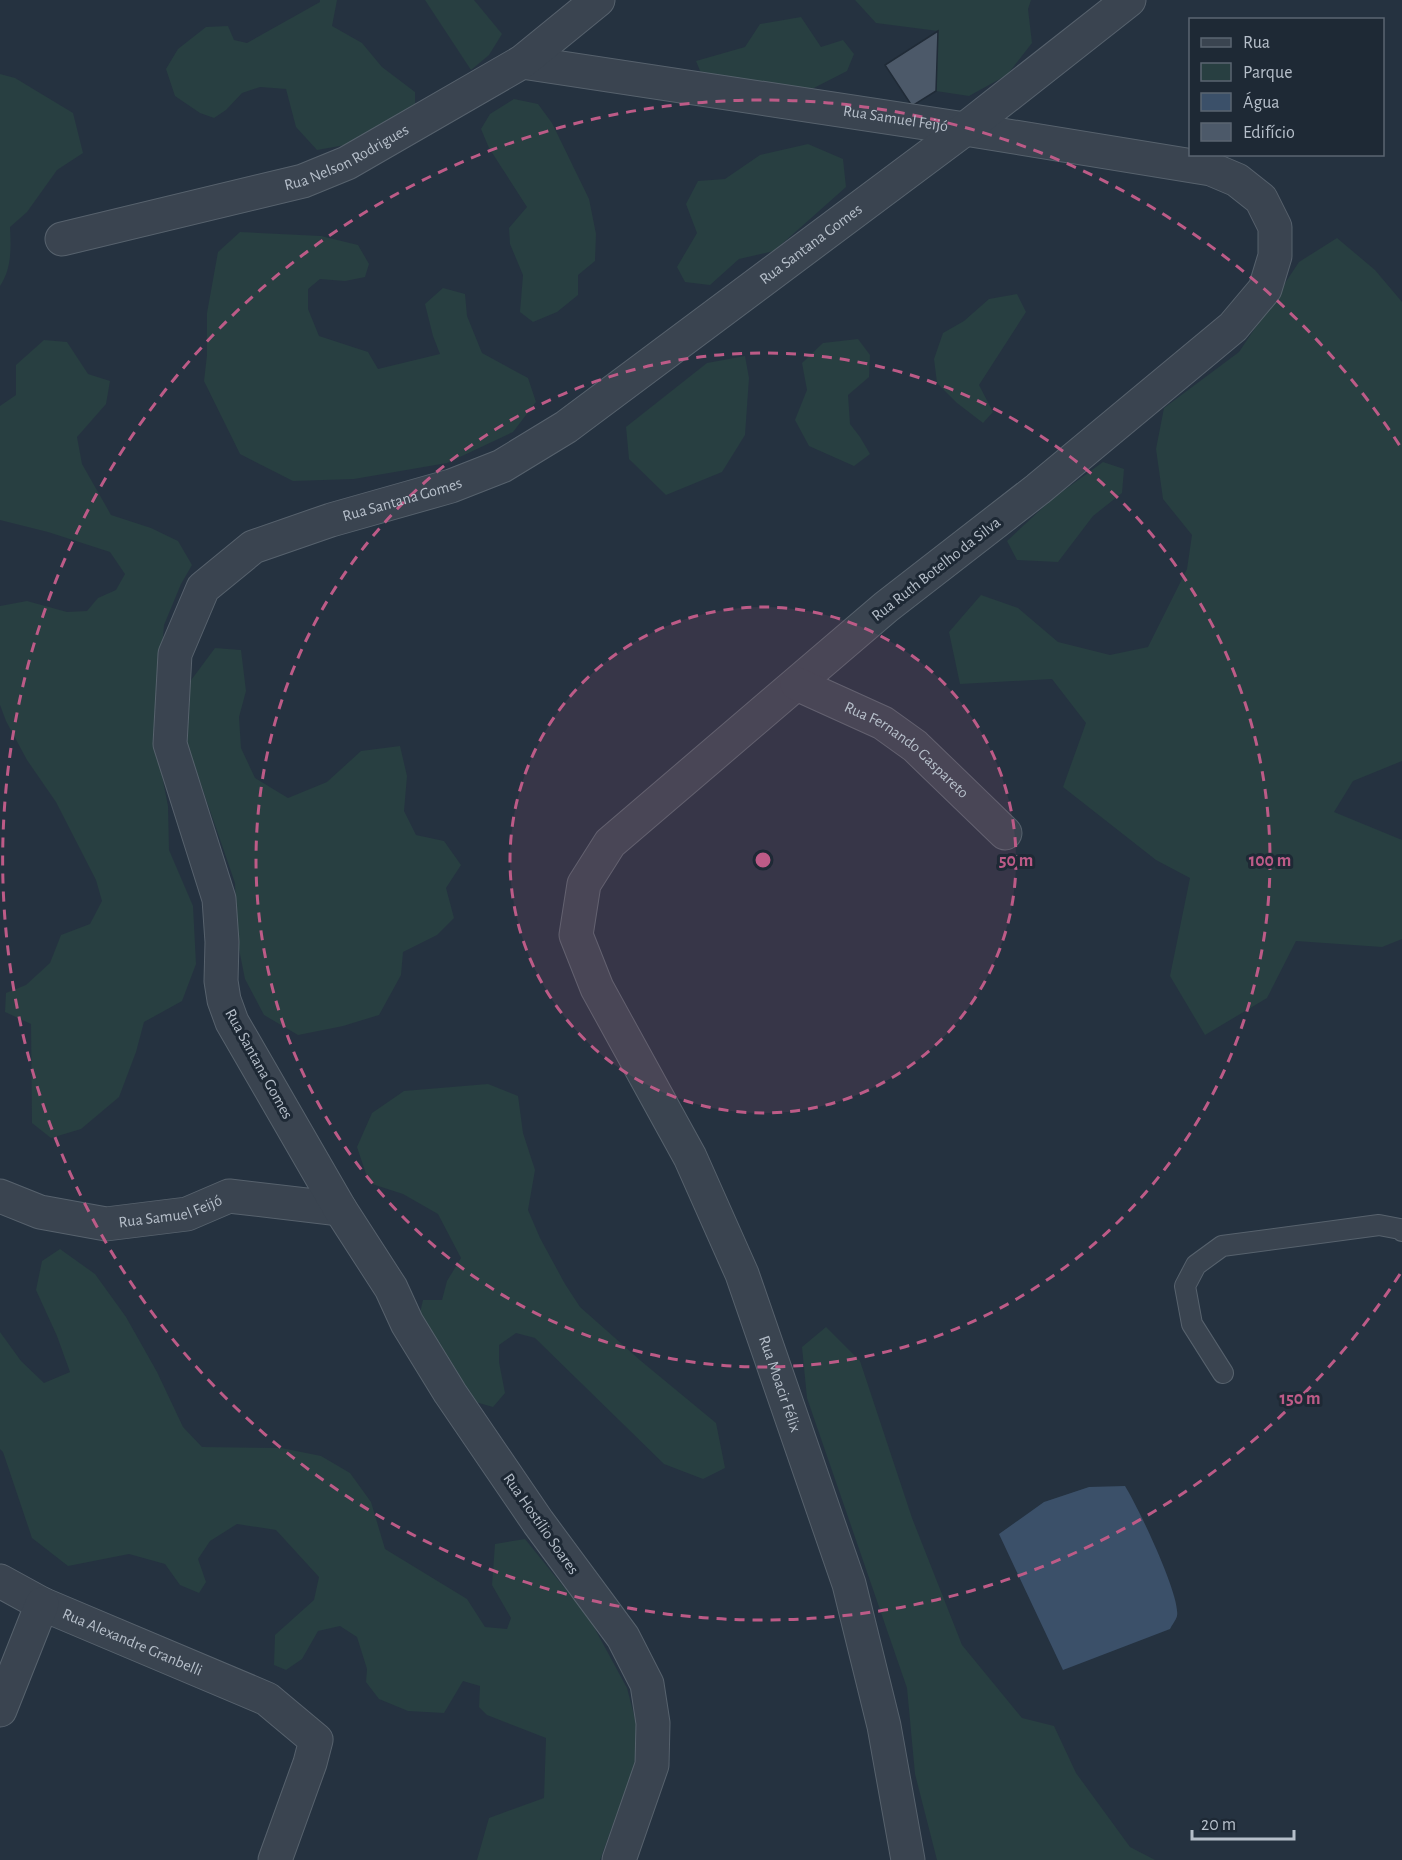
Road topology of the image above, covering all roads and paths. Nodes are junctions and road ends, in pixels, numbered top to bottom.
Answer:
1 (598, 0) edge
2 (1130, 0) edge
3 (522, 62) junction
4 (965, 129) junction
5 (1261, 200) joint
6 (62, 239) dead end
7 (797, 684) junction
8 (1005, 833) dead end
9 (576, 935) joint
10 (0, 1196) edge
11 (340, 1209) junction
12 (1402, 1231) edge
13 (1223, 1373) dead end
14 (0, 1581) edge
15 (42, 1604) junction
16 (0, 1710) edge
17 (275, 1860) edge
18 (619, 1860) edge
19 (908, 1860) edge

1 - 3 street, Rua Nelson Rodrigues
2 - 4 street, Rua Santana Gomes
3 - 4 street, Rua Samuel Feijó
3 - 6 street, Rua Nelson Rodrigues
4 - 5 street, Rua Samuel Feijó
4 - 11 street, Rua Santana Gomes
5 - 7 street, Rua Ruth Botelho da Silva
7 - 8 street, Rua Fernando Gaspareto
7 - 9 street, Rua Ruth Botelho da Silva
9 - 19 street, Rua Moacir Félix
10 - 11 street, Rua Samuel Feijó
11 - 18 street, Rua Hostílio Soares
12 - 13 lane
14 - 15 street, Rua Alexandre Granbelli
15 - 16 street
15 - 17 street, Rua Alexandre Granbelli

